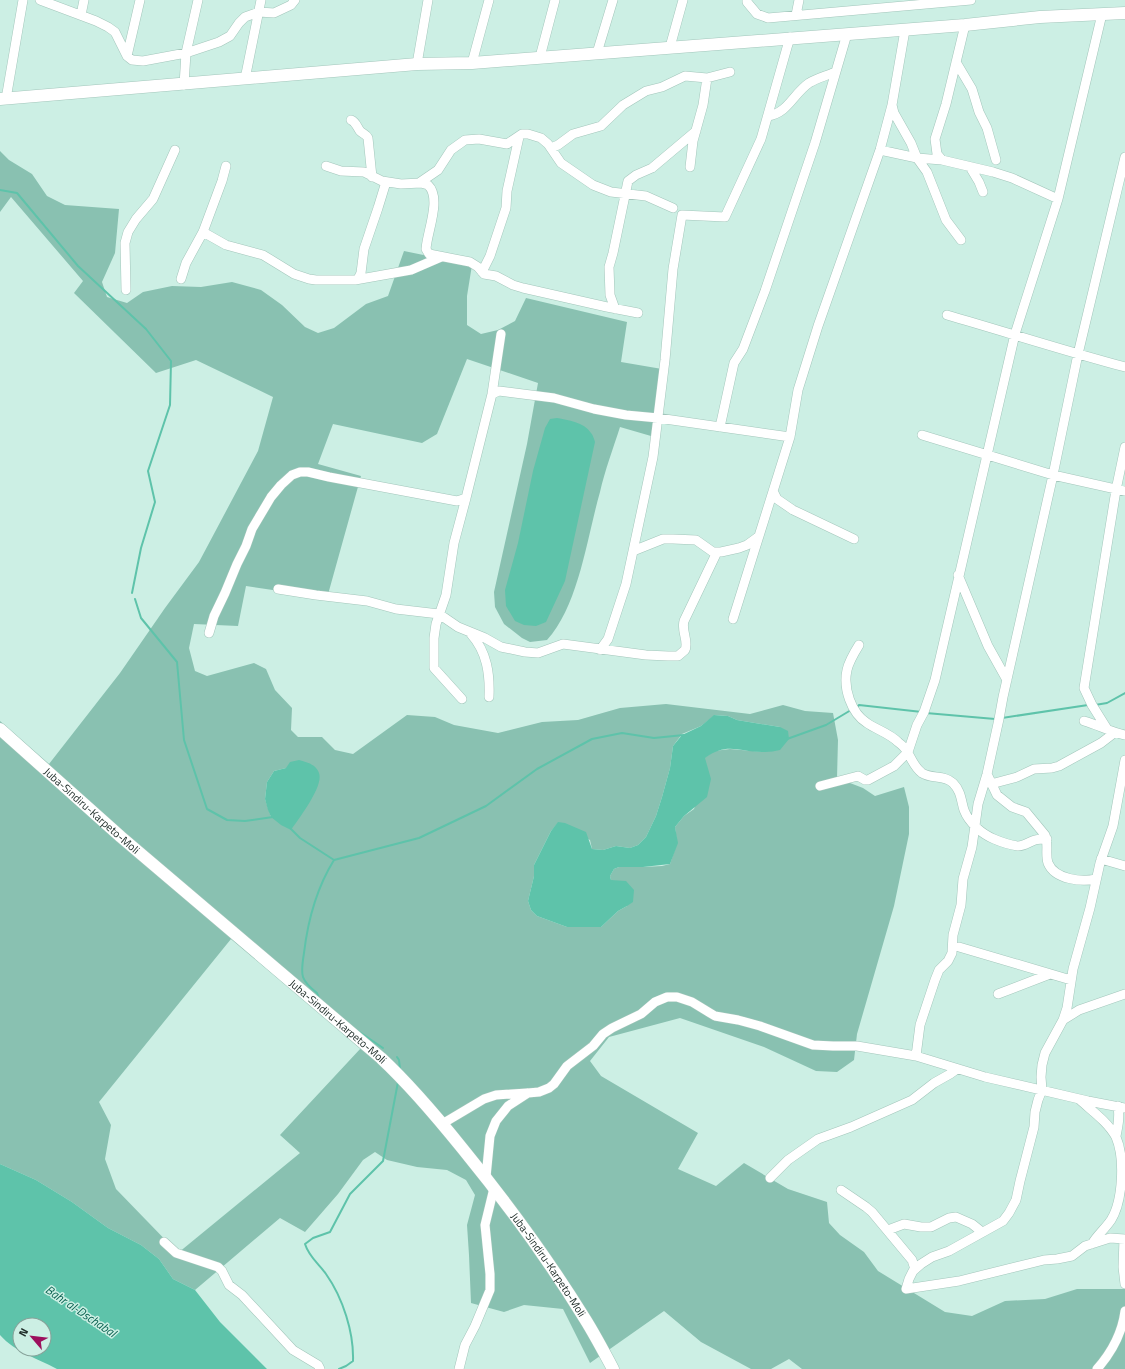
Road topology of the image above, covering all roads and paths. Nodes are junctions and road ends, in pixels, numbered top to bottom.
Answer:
1 (23, 0) edge
2 (40, 0) edge
3 (84, 0) edge
4 (140, 0) edge
5 (198, 0) edge
6 (261, 0) edge
7 (295, 0) edge
8 (428, 0) edge
9 (489, 0) edge
10 (555, 0) edge
11 (613, 0) edge
12 (683, 0) edge
13 (747, 0) edge
14 (799, 0) edge
15 (866, 0) edge
16 (971, 0) edge
17 (927, 2) edge
18 (865, 10) junction
19 (259, 12) junction
20 (1125, 13) edge
21 (1102, 14) junction
22 (81, 15) junction
23 (796, 15) junction
24 (965, 25) junction
25 (904, 30) junction
26 (847, 34) junction
27 (790, 37) junction
28 (670, 47) junction
29 (597, 52) junction
30 (186, 53) junction
31 (127, 56) junction
32 (540, 57) junction
33 (472, 62) junction
34 (956, 62) junction
35 (417, 64) junction
36 (730, 72) dead end
37 (835, 72) junction
38 (706, 78) junction
39 (245, 79) junction
40 (184, 85) junction
41 (3, 99) edge
42 (892, 105) junction
43 (768, 116) junction
44 (351, 120) dead end
45 (696, 131) junction
46 (519, 137) junction
47 (551, 148) junction
48 (175, 150) dead end
49 (880, 150) junction
50 (1125, 157) edge
51 (917, 158) junction
52 (938, 160) junction
53 (996, 160) dead end
54 (226, 166) dead end
55 (326, 166) dead end
56 (690, 167) dead end
57 (970, 167) junction
58 (438, 170) junction
59 (372, 177) junction
60 (930, 180) junction
61 (386, 182) junction
62 (419, 183) junction
63 (432, 190) junction
64 (983, 192) dead end
65 (626, 193) junction
66 (1058, 199) junction
67 (673, 208) dead end
68 (203, 232) junction
69 (961, 240) dead end
70 (441, 256) junction
71 (482, 272) junction
72 (181, 279) dead end
73 (358, 279) junction
74 (126, 290) dead end
75 (615, 309) junction
76 (638, 313) dead end
77 (947, 315) dead end
78 (501, 334) dead end
79 (1015, 334) junction
80 (1078, 354) junction
81 (1125, 367) edge
82 (492, 394) junction
83 (658, 418) junction
84 (720, 427) junction
85 (922, 435) dead end
86 (790, 437) junction
87 (1125, 448) edge
88 (987, 455) junction
89 (1053, 475) junction
90 (1121, 491) edge
91 (773, 492) junction
92 (466, 498) junction
93 (758, 537) junction
94 (854, 539) dead end
95 (632, 551) junction
96 (717, 552) junction
97 (958, 575) junction
98 (278, 589) dead end
99 (439, 614) junction
100 (733, 619) dead end
101 (209, 633) dead end
102 (470, 633) junction
103 (859, 645) dead end
104 (600, 650) junction
105 (1007, 680) junction
106 (489, 697) dead end
107 (462, 699) dead end
108 (1084, 721) dead end
109 (0, 729) edge
110 (1111, 731) junction
111 (1125, 735) edge
112 (908, 752) junction
113 (1125, 760) edge
114 (987, 774) junction
115 (991, 784) junction
116 (820, 786) dead end
117 (974, 826) junction
118 (1047, 839) junction
119 (1101, 859) junction
120 (1125, 866) edge
121 (1096, 879) junction
122 (959, 947) dead end
123 (1050, 974) junction
124 (1071, 980) junction
125 (998, 994) dead end
126 (1125, 994) edge
127 (1063, 1020) junction
128 (916, 1056) junction
129 (957, 1069) junction
130 (1042, 1090) junction
131 (528, 1093) junction
132 (1079, 1099) junction
133 (1122, 1107) edge
134 (442, 1124) junction
135 (1116, 1136) junction
136 (486, 1177) junction
137 (770, 1178) dead end
138 (494, 1188) junction
139 (841, 1190) dead end
140 (1122, 1198) edge
141 (888, 1230) junction
142 (982, 1232) junction
143 (1124, 1239) edge
144 (164, 1242) dead end
145 (1092, 1244) junction
146 (915, 1269) junction
147 (1125, 1284) edge
148 (1125, 1311) edge
149 (320, 1369) edge
150 (460, 1369) edge
151 (613, 1369) edge
152 (1097, 1369) edge

1 - 41 street
2 - 22 street
3 - 22 street
4 - 31 street
5 - 30 street
6 - 19 street
7 - 19 street
8 - 35 street
9 - 33 street
10 - 32 street
11 - 29 street
12 - 28 street
13 - 23 street
14 - 23 street
15 - 18 street
16 - 17 street
17 - 18 street
18 - 23 street
19 - 30 street
19 - 39 street
20 - 21 main road
21 - 24 main road
21 - 66 street
22 - 31 street
24 - 25 main road
24 - 34 street
25 - 26 main road
25 - 42 street
26 - 27 main road
26 - 37 street
27 - 28 main road
27 - 43 street
28 - 29 main road
29 - 32 main road
30 - 31 street
30 - 40 street
32 - 33 main road
33 - 35 main road
34 - 52 street
34 - 53 street
35 - 39 main road
36 - 38 street
37 - 43 street
37 - 84 street
38 - 45 street
38 - 47 street
39 - 40 main road
40 - 41 main road
42 - 49 street
42 - 51 street
43 - 83 street
44 - 59 street
45 - 56 street
45 - 65 street
46 - 47 street
46 - 58 street
46 - 71 street
47 - 65 street
48 - 74 street
49 - 51 street
49 - 86 street
50 - 80 street
51 - 52 street
51 - 60 street
52 - 57 street
52 - 60 street
54 - 68 street
55 - 59 street
57 - 64 street
57 - 66 street
58 - 62 street
58 - 63 street
59 - 61 street
60 - 69 street
61 - 62 street
61 - 73 street
62 - 63 street
63 - 70 street
65 - 67 street
65 - 75 street
66 - 79 street
68 - 72 street
68 - 73 street
70 - 71 street
70 - 73 street
71 - 75 street
75 - 76 street
77 - 79 street
78 - 82 street
79 - 80 street
79 - 88 street
80 - 81 street
80 - 89 street
82 - 83 street
82 - 92 street
83 - 84 street
83 - 95 street
84 - 86 street
85 - 88 street
86 - 91 street
87 - 90 street
88 - 89 street
88 - 97 street
89 - 90 street
89 - 105 street
90 - 110 street
91 - 93 street
91 - 94 street
92 - 99 street
92 - 101 street
93 - 96 street
93 - 100 street
95 - 96 street
95 - 104 street
96 - 104 street
97 - 105 street
97 - 112 street
98 - 99 street
99 - 102 street
99 - 107 street
102 - 104 street
102 - 106 street
103 - 112 street
105 - 114 street
108 - 110 street
109 - 134 main road, Juba-Sindiru-Karpeto-Moli
110 - 111 street
110 - 115 street
112 - 116 street
112 - 117 street
113 - 119 street
114 - 115 street
114 - 117 street
115 - 118 street
117 - 118 street
117 - 128 street
118 - 121 street
119 - 120 street
119 - 121 street
121 - 124 street
122 - 123 street
123 - 124 street
123 - 125 street
124 - 127 street
126 - 127 street
127 - 130 street
128 - 129 street
128 - 131 street
129 - 130 street
129 - 137 street
130 - 132 street
130 - 142 street
131 - 134 street
131 - 136 street
132 - 133 street
132 - 135 street
133 - 135 street
134 - 136 main road, Juba-Sindiru-Karpeto-Moli
135 - 140 street
136 - 138 main road, Juba-Sindiru-Karpeto-Moli
138 - 150 street
138 - 151 main road, Juba-Sindiru-Karpeto-Moli
139 - 141 street
140 - 145 street
141 - 142 street
141 - 146 street
142 - 146 street
143 - 145 street
143 - 147 street
144 - 149 street
145 - 146 street
148 - 152 street

